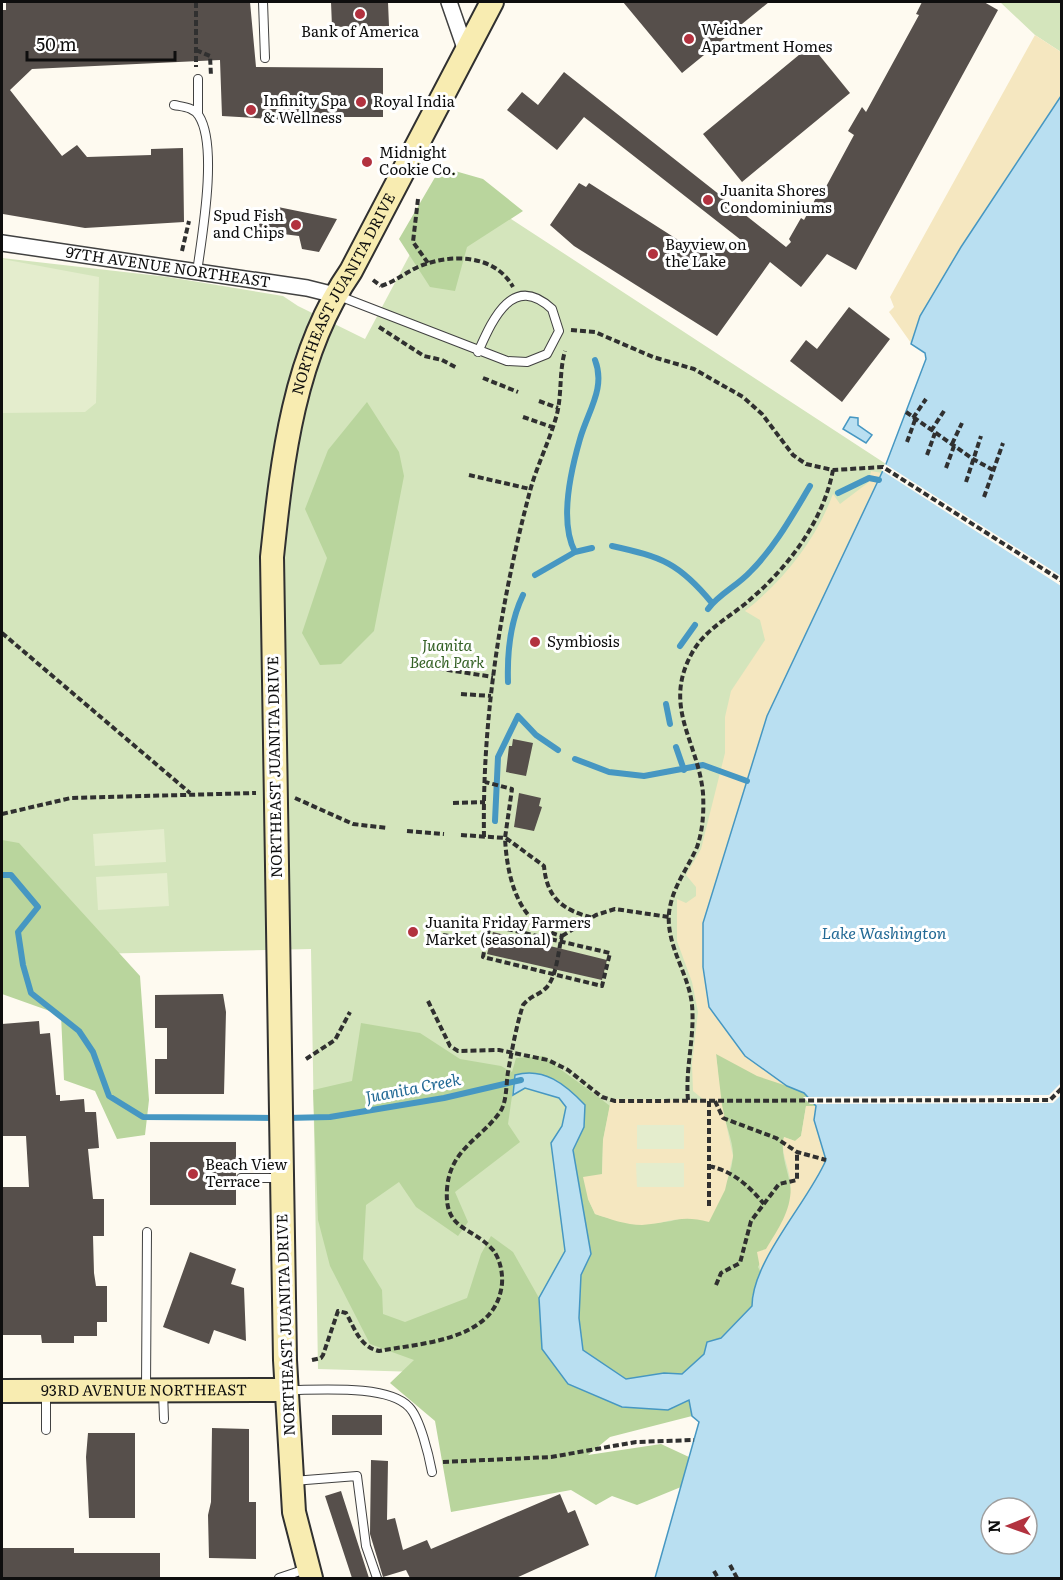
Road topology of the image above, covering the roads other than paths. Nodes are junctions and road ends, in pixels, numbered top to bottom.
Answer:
1 (263, 2) edge
2 (449, 2) edge
3 (492, 2) edge
4 (466, 51) junction
5 (265, 58) dead end
6 (198, 79) dead end
7 (174, 105) dead end
8 (198, 114) junction
9 (2, 243) edge
10 (197, 272) junction
11 (335, 294) junction
12 (478, 352) junction
13 (241, 1178) dead end
14 (282, 1178) junction
15 (147, 1232) dead end
16 (286, 1389) junction
17 (155, 1390) junction
18 (2, 1391) edge
19 (46, 1391) junction
20 (164, 1419) dead end
21 (46, 1430) dead end
22 (432, 1472) dead end
23 (291, 1481) junction
24 (309, 1574) edge
25 (279, 1578) edge
26 (377, 1578) edge

1 - 5 lane
2 - 4 street
3 - 4 main road, NORTHEAST JUANITA DRIVE
4 - 11 main road, NORTHEAST JUANITA DRIVE
6 - 8 lane
7 - 8 lane
8 - 10 lane
9 - 10 street, 97TH AVENUE NORTHEAST
10 - 11 street, 97TH AVENUE NORTHEAST
11 - 12 lane
11 - 14 main road, NORTHEAST JUANITA DRIVE
12 - 12 lane
13 - 14 lane
14 - 16 main road, NORTHEAST JUANITA DRIVE
15 - 17 lane
16 - 17 main road, 93RD AVENUE NORTHEAST
16 - 22 lane
16 - 23 main road, NORTHEAST JUANITA DRIVE
17 - 19 main road, 93RD AVENUE NORTHEAST
17 - 20 lane
18 - 19 main road, 93RD AVENUE NORTHEAST
19 - 21 lane
23 - 24 main road, NORTHEAST JUANITA DRIVE
23 - 26 lane
24 - 25 lane

